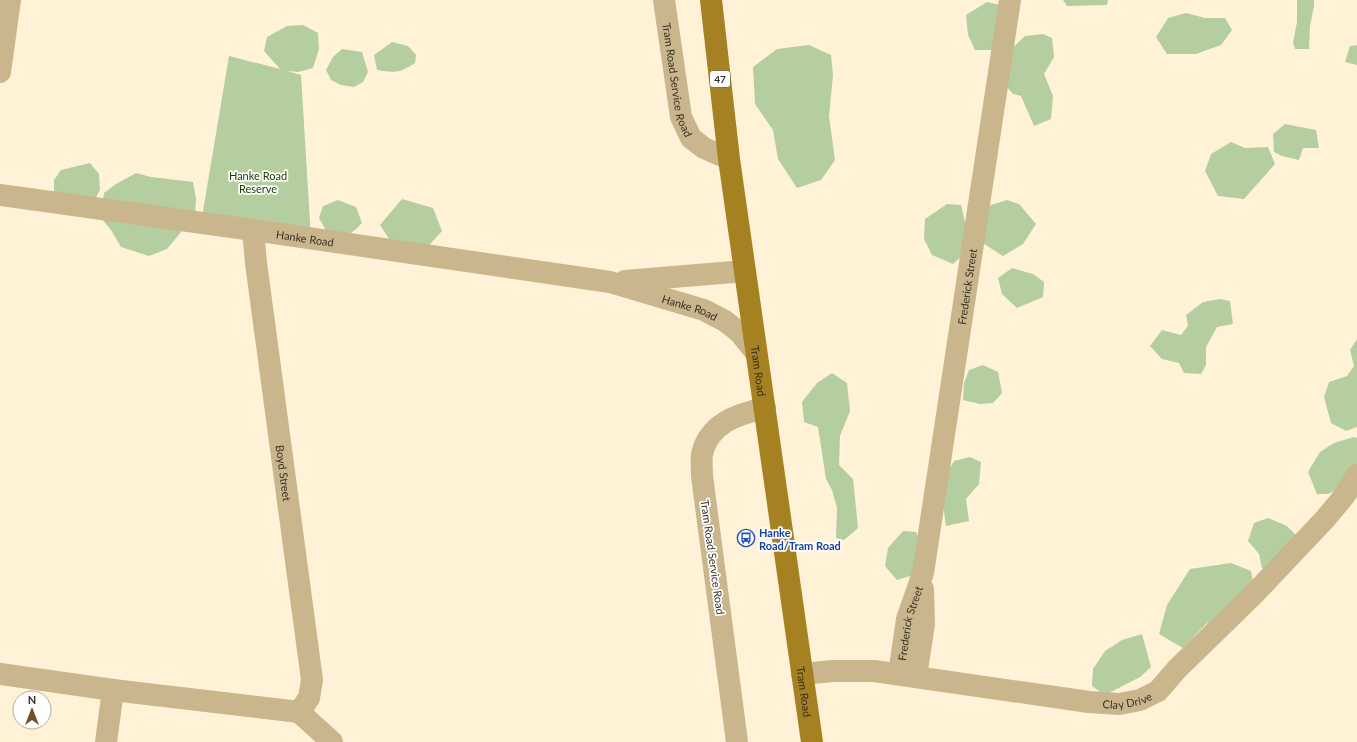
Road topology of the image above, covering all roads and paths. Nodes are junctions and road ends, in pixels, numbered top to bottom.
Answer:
1 (10, 0) edge
2 (664, 0) edge
3 (711, 0) edge
4 (1010, 0) edge
5 (0, 72) edge
6 (730, 159) junction
7 (0, 195) edge
8 (253, 230) junction
9 (745, 271) junction
10 (610, 282) junction
11 (756, 353) junction
12 (765, 408) junction
13 (1357, 475) edge
14 (0, 674) edge
15 (802, 674) junction
16 (908, 675) junction
17 (113, 690) junction
18 (299, 712) junction
19 (106, 742) edge
20 (332, 742) edge
21 (737, 742) edge
22 (812, 742) edge

1 - 5 street
2 - 6 street, Tram Road Service Road
3 - 6 main road, Tram Road / 47
4 - 16 street, Frederick Street
6 - 9 main road, Tram Road / 47
7 - 8 street, Hanke Road
8 - 10 street, Hanke Road
8 - 18 street, Boyd Street
9 - 10 street, Hanke Road
9 - 11 main road, Tram Road / 47
10 - 11 street, Hanke Road
11 - 12 main road, Tram Road / 47
12 - 15 main road, Tram Road / 47
12 - 21 street, Tram Road Service Road
13 - 16 street, Clay Drive
14 - 17 street
15 - 16 street, Clay Drive
15 - 22 main road, Tram Road / 47
17 - 18 street
17 - 19 street
18 - 20 street

